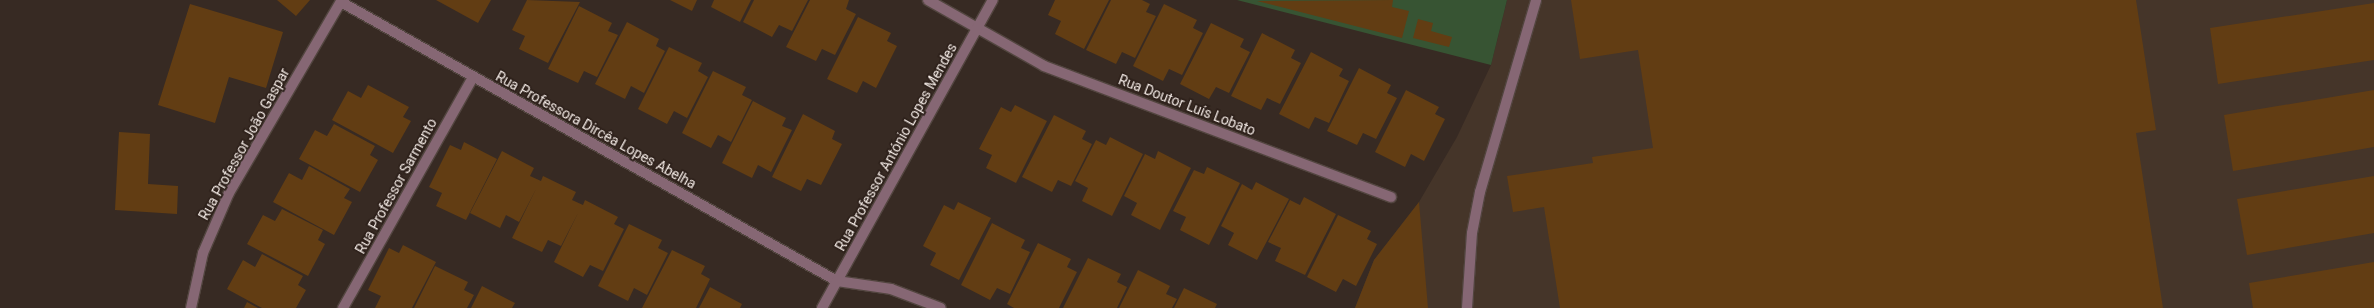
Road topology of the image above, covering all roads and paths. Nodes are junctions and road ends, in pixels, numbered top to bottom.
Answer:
1 (928, 0) edge
2 (993, 0) edge
3 (1536, 0) edge
4 (342, 1) edge
5 (978, 27) junction
6 (473, 77) junction
7 (1392, 197) dead end
8 (837, 281) junction
9 (191, 308) edge
10 (343, 308) edge
11 (822, 308) edge
12 (941, 308) edge
13 (1467, 308) edge

1 - 5 street, Rua Doutor Luís Lobato
2 - 5 street, Rua Professor António Lopes Mendes
3 - 13 street
4 - 6 street, Rua Professora Dircêa Lopes Abelha
4 - 9 street, Rua Professor João Gaspar
5 - 7 street, Rua Doutor Luís Lobato
5 - 8 street, Rua Professor António Lopes Mendes
6 - 8 street, Rua Professora Dircêa Lopes Abelha
6 - 10 street, Rua Professor Sarmento
8 - 11 street, Rua Professor António Lopes Mendes
8 - 12 street

